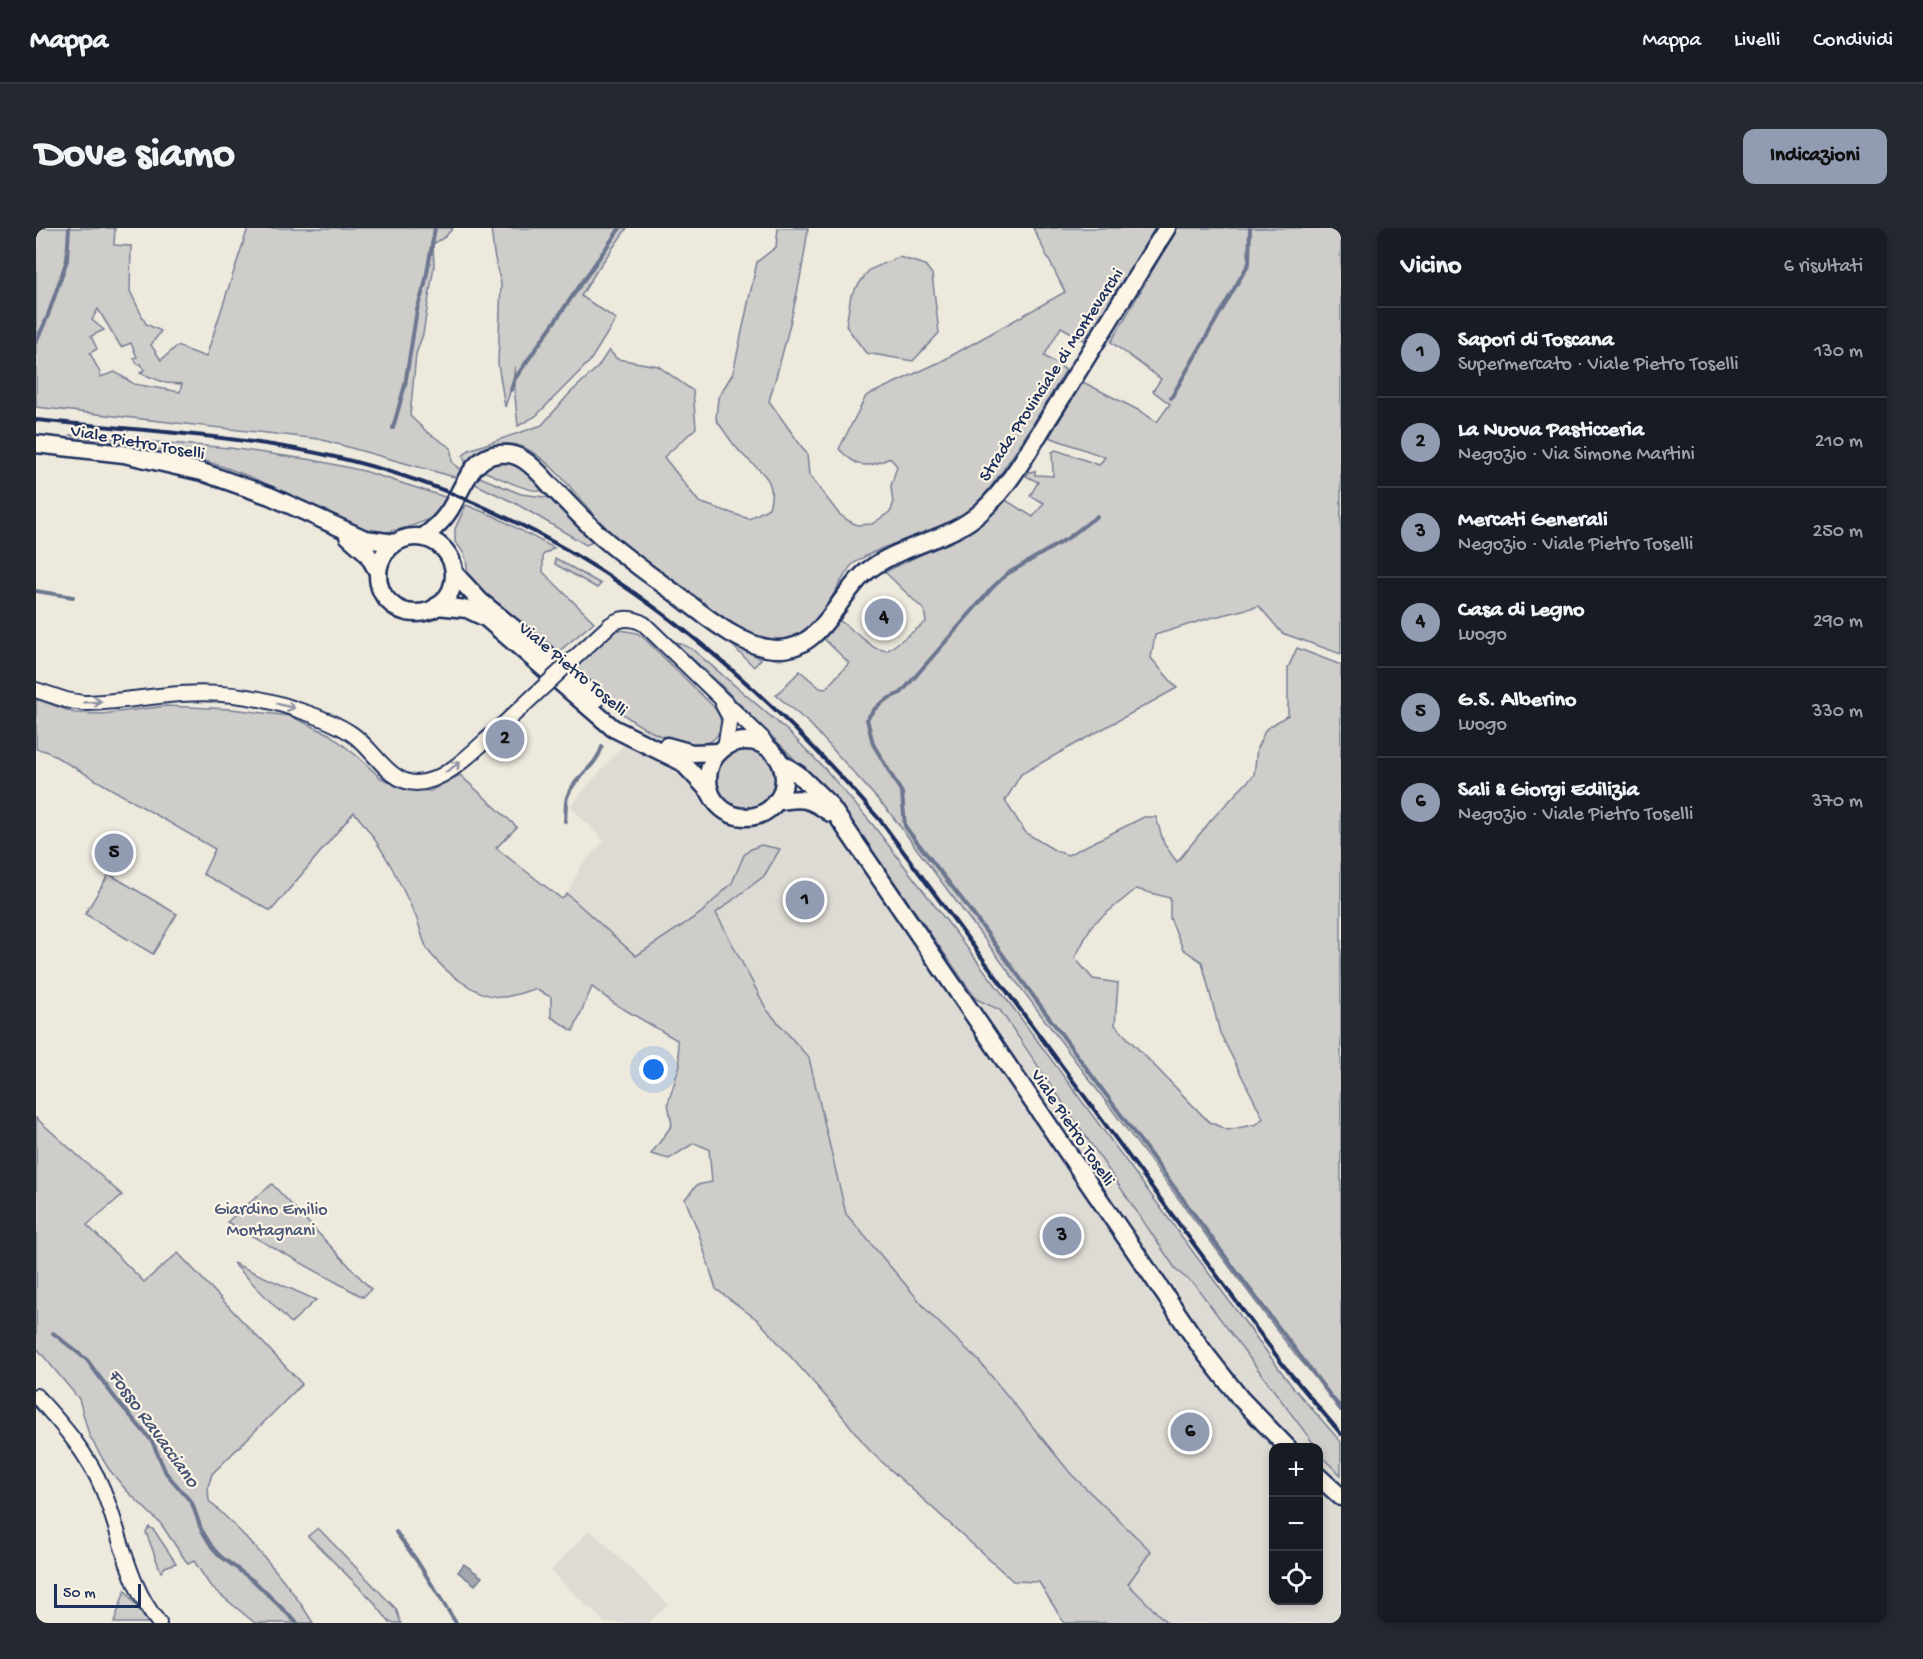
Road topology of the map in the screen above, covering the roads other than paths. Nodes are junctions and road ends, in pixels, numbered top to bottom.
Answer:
1 (1167, 228) edge
2 (36, 444) edge
3 (448, 513) junction
4 (330, 523) junction
5 (423, 537) junction
6 (394, 543) junction
7 (444, 548) junction
8 (378, 572) junction
9 (455, 574) junction
10 (437, 606) junction
11 (708, 687) junction
12 (36, 690) edge
13 (768, 749) junction
14 (722, 750) junction
15 (781, 763) junction
16 (710, 792) junction
17 (775, 802) junction
18 (840, 820) junction
19 (36, 1396) edge
20 (1283, 1443) edge
21 (1323, 1481) edge
22 (1341, 1497) edge
23 (159, 1623) edge

1 - 3 main road, Strada Provinciale di Montevarchi
2 - 4 main road, Viale Pietro Toselli
3 - 5 main road, Strada Provinciale di Montevarchi
3 - 7 main road, Strada Provinciale di Montevarchi
4 - 6 main road, Viale Pietro Toselli
4 - 8 main road, Viale Pietro Toselli
5 - 6 main road, Viale Pietro Toselli
5 - 7 main road
6 - 8 main road
7 - 9 main road, Viale Pietro Toselli
8 - 10 main road, Viale Pietro Toselli
9 - 10 main road
9 - 14 main road, Viale Pietro Toselli
10 - 16 main road, Viale Pietro Toselli
12 -> 11 street, bridge
11 - 13 street
11 - 14 street
13 - 14 main road, Viale Pietro Toselli
13 - 15 main road, Viale Pietro Toselli
14 - 16 main road
15 - 17 main road
15 - 18 main road, Viale Pietro Toselli
16 - 17 main road, Viale Pietro Toselli
17 - 18 main road, Viale Pietro Toselli
18 - 20 main road, Viale Pietro Toselli
19 - 23 street
21 - 22 main road

